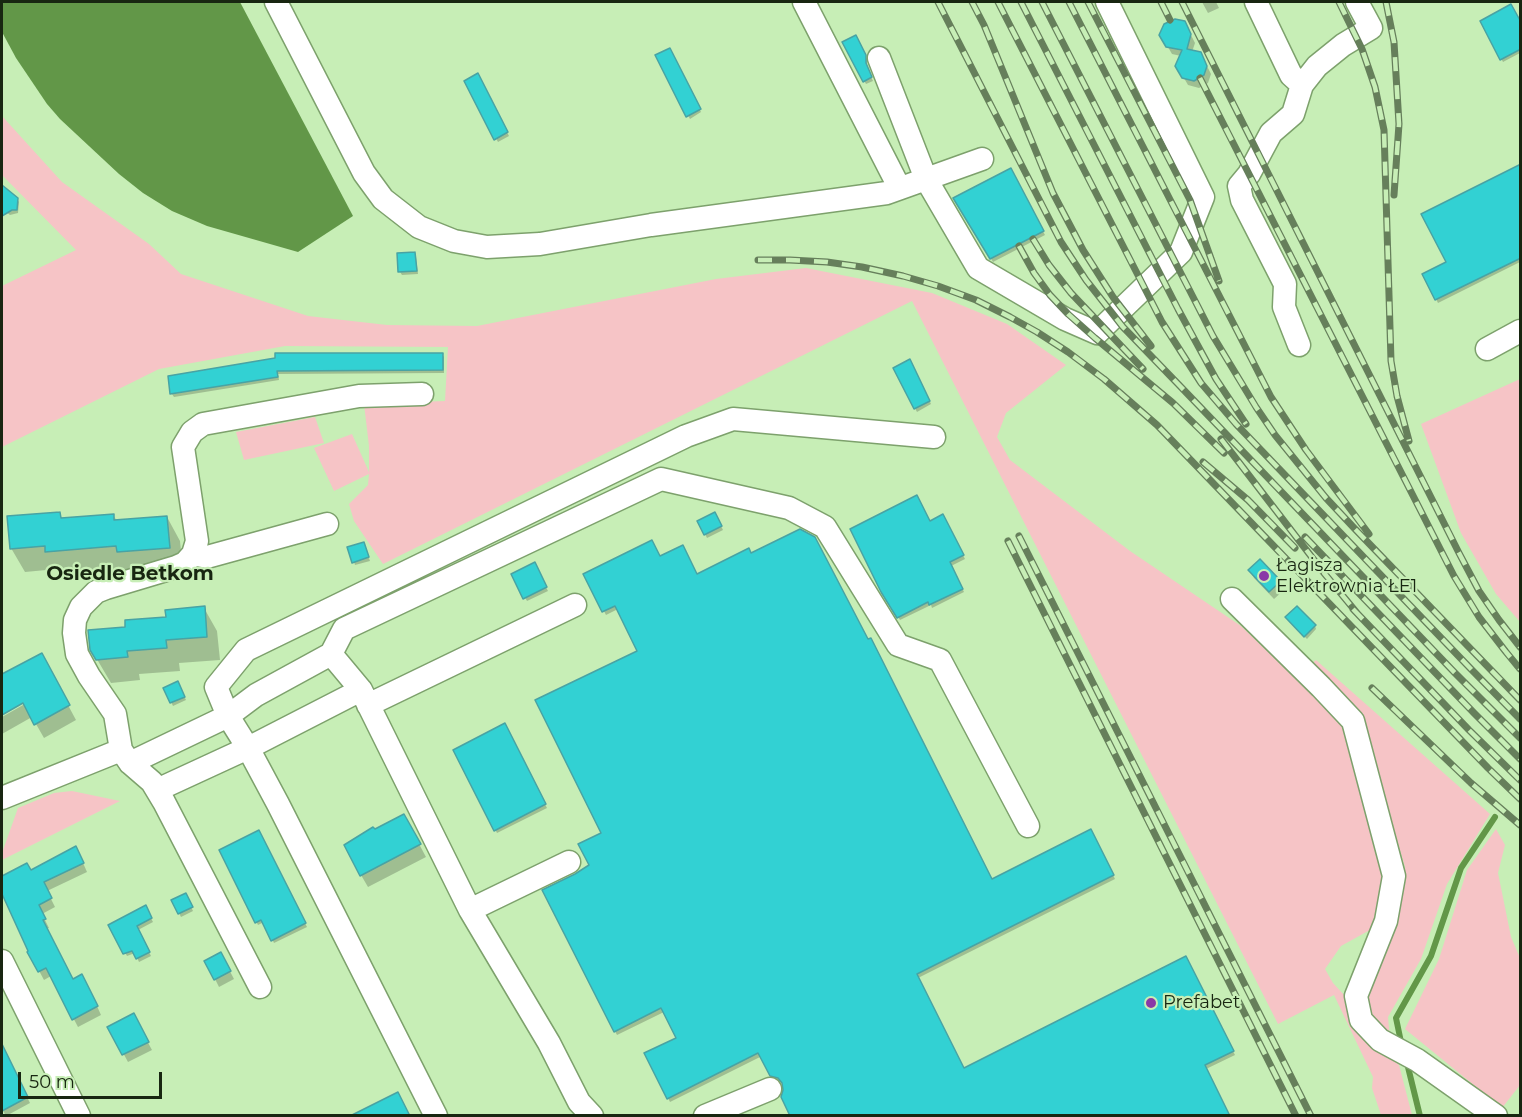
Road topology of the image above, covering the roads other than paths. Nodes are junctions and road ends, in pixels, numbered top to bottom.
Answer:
1 (276, 2) edge
2 (804, 2) edge
3 (1107, 2) edge
4 (1256, 2) edge
5 (1357, 2) edge
6 (879, 58) dead end
7 (1302, 85) junction
8 (982, 159) dead end
9 (926, 178) junction
10 (899, 187) junction
11 (1521, 331) edge
12 (1299, 345) dead end
13 (1486, 349) dead end
14 (422, 394) dead end
15 (934, 437) dead end
16 (327, 524) dead end
17 (193, 554) junction
18 (1232, 599) dead end
19 (575, 605) dead end
20 (330, 654) junction
21 (364, 698) junction
22 (228, 716) junction
23 (248, 748) junction
24 (125, 756) junction
25 (157, 790) junction
26 (2, 798) edge
27 (1028, 826) dead end
28 (569, 862) dead end
29 (470, 910) junction
30 (2, 961) edge
31 (260, 987) dead end
32 (770, 1089) dead end
33 (79, 1116) edge
34 (436, 1116) edge
35 (592, 1116) edge
36 (705, 1116) edge
37 (1496, 1116) edge

1 - 10 street
2 - 10 street
3 - 9 street
4 - 7 street
5 - 7 street
6 - 9 street
7 - 12 street
8 - 9 street
9 - 10 street
11 - 13 street
14 - 17 street
15 - 22 street
16 - 17 street
17 - 24 street
18 - 37 street
19 - 21 street
20 - 21 street
20 - 22 street
20 - 27 street
21 - 23 street
21 - 29 street
22 - 23 street
22 - 24 street
23 - 25 street
23 - 34 street
24 - 25 street
24 - 26 street
25 - 31 street
28 - 29 street
29 - 35 street
30 - 33 street
32 - 36 street

